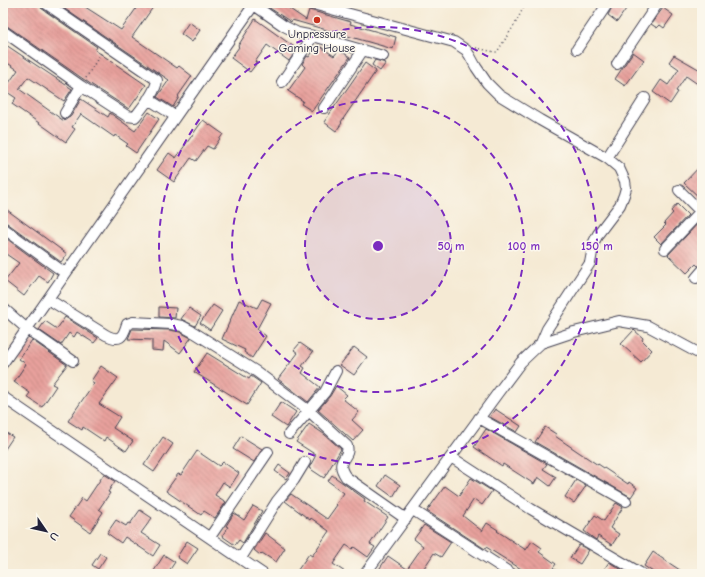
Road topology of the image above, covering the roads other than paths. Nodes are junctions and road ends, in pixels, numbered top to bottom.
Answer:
1 (45, 3) edge
2 (309, 3) edge
3 (608, 3) edge
4 (658, 3) edge
5 (254, 4) edge
6 (3, 31) edge
7 (313, 36) junction
8 (578, 49) dead end
9 (363, 50) junction
10 (383, 56) dead end
11 (617, 64) dead end
12 (282, 82) dead end
13 (81, 86) junction
14 (148, 98) junction
15 (645, 98) dead end
16 (324, 108) dead end
17 (65, 113) dead end
18 (175, 116) junction
19 (607, 158) junction
20 (679, 190) dead end
21 (701, 212) edge
22 (3, 228) edge
23 (665, 249) dead end
24 (66, 273) junction
25 (48, 299) junction
26 (3, 308) edge
27 (27, 329) junction
28 (541, 343) junction
29 (702, 355) edge
30 (73, 361) dead end
31 (3, 363) edge
32 (336, 371) dead end
33 (3, 397) edge
34 (309, 411) junction
35 (479, 418) junction
36 (289, 434) dead end
37 (268, 452) dead end
38 (451, 457) junction
39 (305, 462) dead end
40 (626, 501) dead end
41 (410, 515) junction
42 (210, 537) junction
43 (241, 558) junction
44 (263, 574) edge
45 (365, 574) edge
46 (512, 574) edge
47 (642, 574) edge

1 - 14 street
2 - 19 street
3 - 8 street
4 - 11 street
5 - 7 street
5 - 18 street
6 - 13 street
7 - 9 street
7 - 12 street
9 - 10 street
9 - 16 street
13 - 14 street
13 - 17 street
14 - 18 street
15 - 19 street
18 - 24 street
19 - 28 street
20 - 21 street
21 - 23 street
22 - 24 street
24 - 25 street
25 - 27 street
25 - 34 street
26 - 27 street
27 - 30 street
27 - 31 street
28 - 29 street
28 - 35 street
32 - 34 street
33 - 42 street
34 - 36 street
34 - 41 street
35 - 38 street
35 - 40 street
37 - 42 street
38 - 41 street
38 - 47 street
39 - 43 street
41 - 45 street
41 - 46 street
42 - 43 street
43 - 44 street

